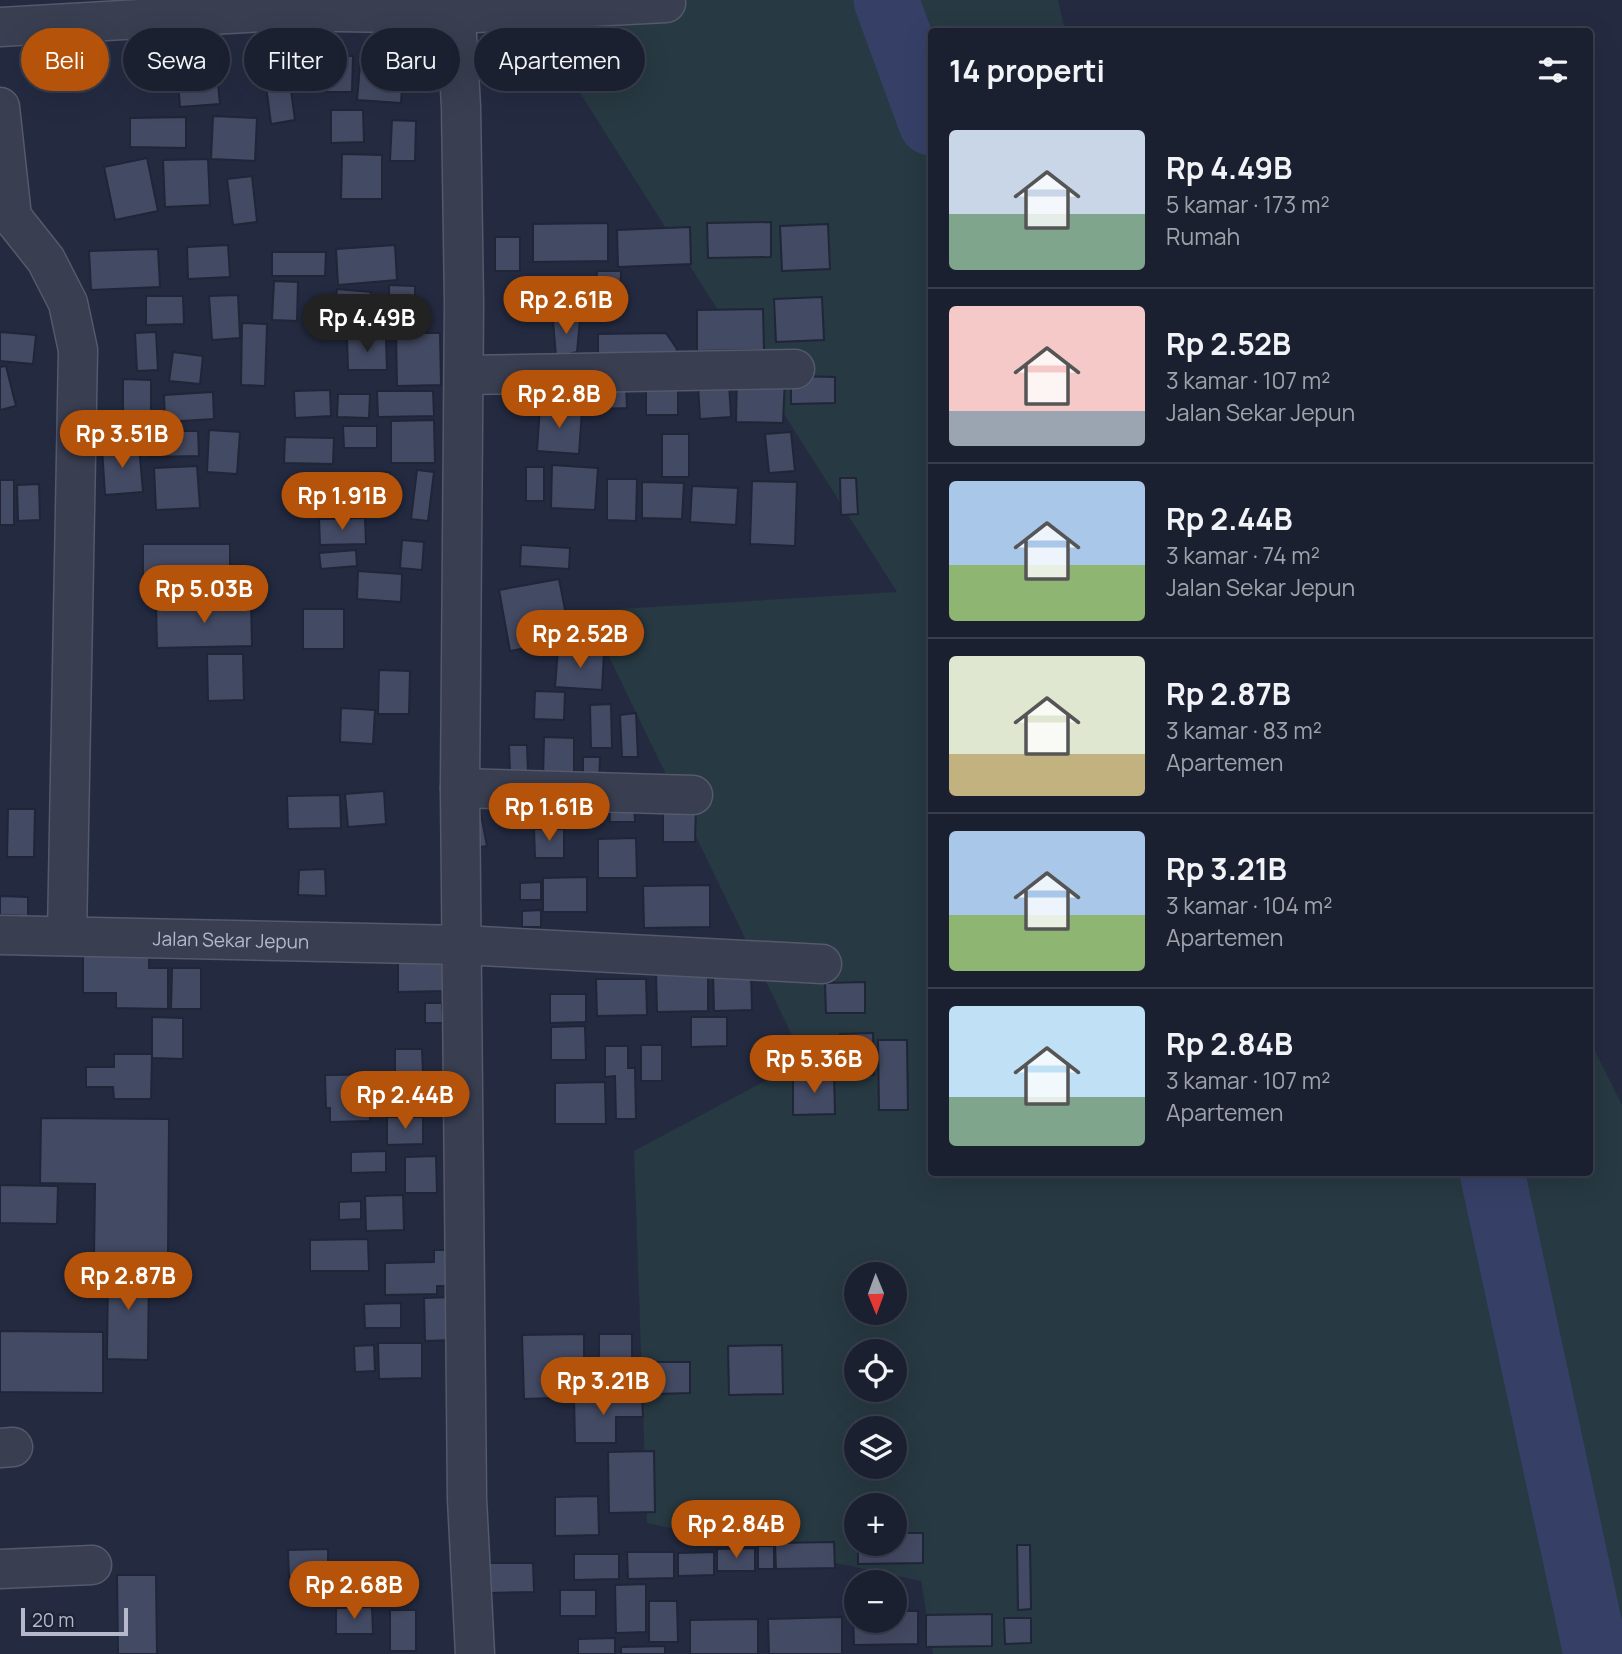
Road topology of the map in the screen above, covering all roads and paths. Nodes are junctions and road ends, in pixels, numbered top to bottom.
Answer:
1 (666, 3) dead end
2 (281, 6) edge
3 (455, 7) edge
4 (0, 27) edge
5 (0, 107) edge
6 (795, 369) dead end
7 (464, 375) junction
8 (460, 788) junction
9 (693, 795) dead end
10 (0, 934) edge
11 (67, 935) junction
12 (461, 945) junction
13 (822, 964) dead end
14 (92, 1565) dead end
15 (0, 1569) edge
16 (475, 1654) edge

1 - 3 street
2 - 3 street
2 - 4 street
3 - 7 street
5 - 11 street
6 - 7 street
7 - 8 street
8 - 9 street
8 - 12 street
10 - 11 street, Jalan Sekar Jepun
11 - 12 street, Jalan Sekar Jepun
12 - 13 street, Jalan Sekar Jepun
12 - 16 street
14 - 15 street

